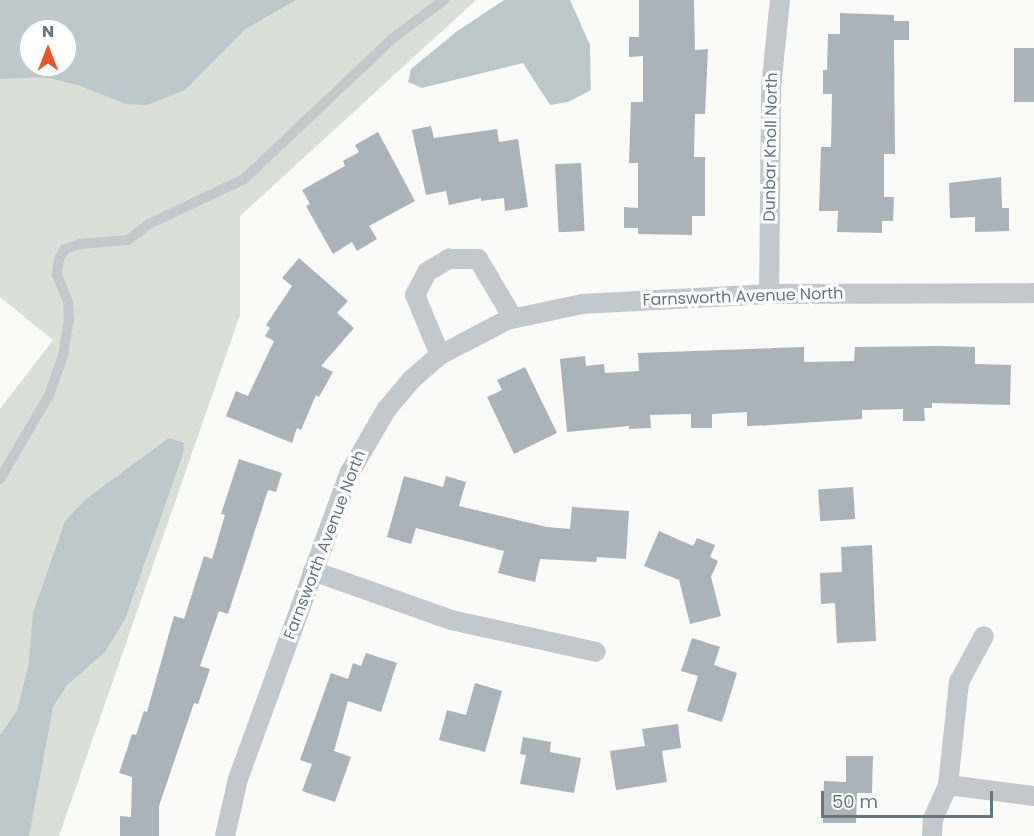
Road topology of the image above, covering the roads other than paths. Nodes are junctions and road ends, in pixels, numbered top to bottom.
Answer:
1 (444, 0) edge
2 (780, 0) edge
3 (1034, 293) edge
4 (769, 294) junction
5 (513, 318) junction
6 (440, 355) junction
7 (0, 479) edge
8 (314, 571) junction
9 (984, 636) dead end
10 (596, 652) dead end
11 (948, 785) junction
12 (1034, 796) edge
13 (225, 836) edge
14 (932, 836) edge

1 - 7 lane
2 - 4 street, Dunbar Knoll North
3 - 4 street, Farnsworth Avenue North
4 - 5 street, Farnsworth Avenue North
5 - 6 street, Farnsworth Avenue North
5 - 6 street
6 - 8 street, Farnsworth Avenue North
8 - 10 street
8 - 13 street, Farnsworth Avenue North
9 - 11 street
11 - 12 street
11 - 14 street

